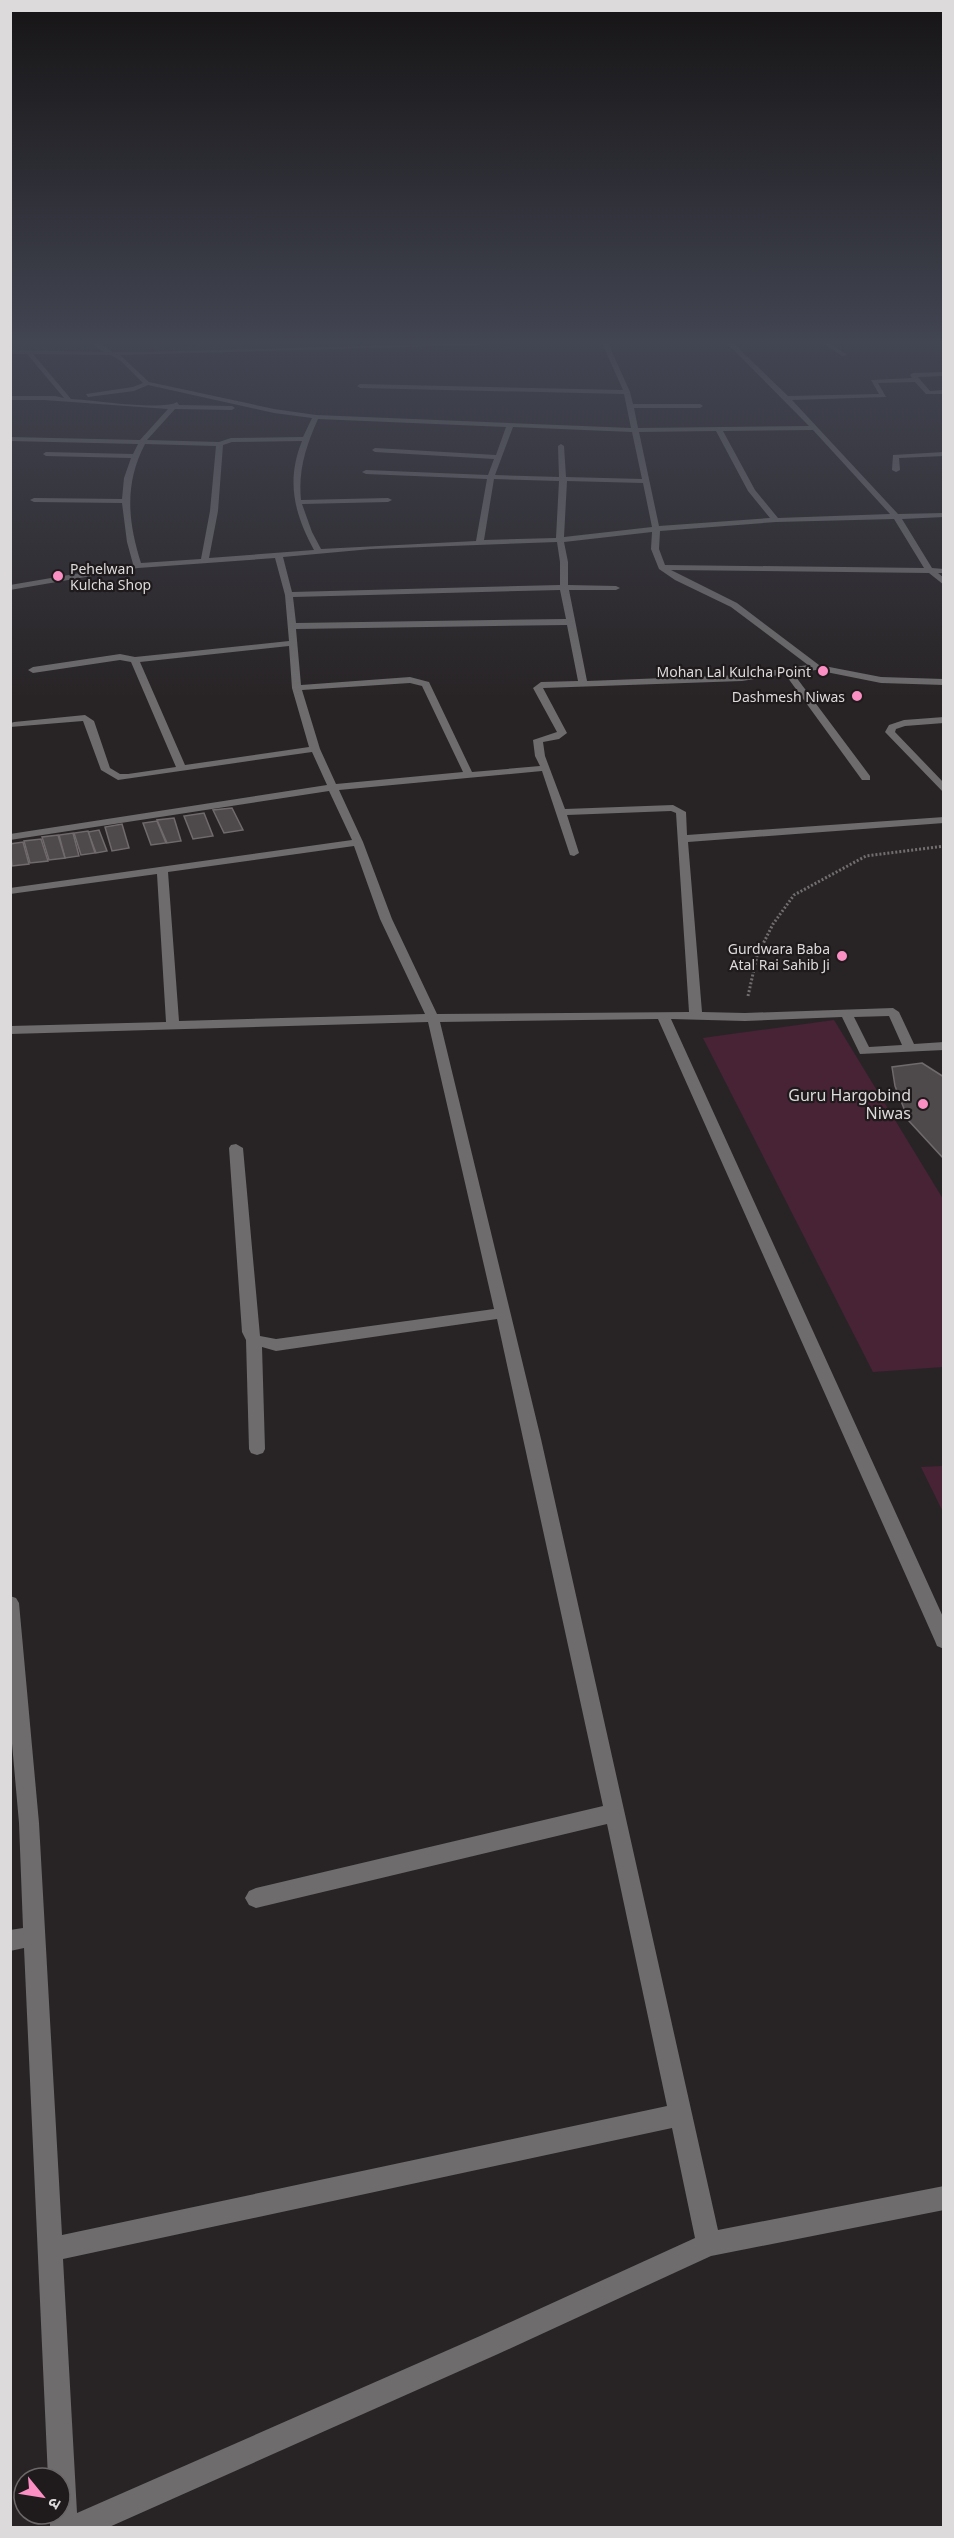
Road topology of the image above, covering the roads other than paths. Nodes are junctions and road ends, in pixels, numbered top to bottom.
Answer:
1 (134, 461) edge
2 (218, 461) edge
3 (298, 461) edge
4 (497, 461) edge
5 (562, 461) edge
6 (643, 461) edge
7 (736, 461) edge
8 (846, 461) edge
9 (895, 461) edge
10 (896, 470) dead end
11 (366, 472) dead end
12 (491, 477) junction
13 (563, 479) junction
14 (647, 481) junction
15 (34, 500) dead end
16 (388, 500) dead end
17 (124, 501) junction
18 (297, 502) junction
19 (944, 515) edge
20 (897, 517) junction
21 (776, 520) junction
22 (656, 530) junction
23 (560, 540) junction
24 (480, 543) junction
25 (318, 550) junction
26 (278, 555) junction
27 (205, 559) junction
28 (138, 566) junction
29 (662, 567) junction
30 (934, 571) junction
31 (944, 572) edge
32 (944, 583) edge
33 (564, 587) junction
34 (10, 588) edge
35 (616, 588) dead end
36 (289, 595) junction
37 (570, 622) junction
38 (291, 626) junction
39 (293, 643) junction
40 (135, 660) junction
41 (816, 667) junction
42 (33, 670) dead end
43 (788, 672) junction
44 (583, 682) junction
45 (944, 682) edge
46 (297, 688) junction
47 (944, 720) edge
48 (14, 725) dead end
49 (315, 749) junction
50 (546, 768) junction
51 (182, 769) junction
52 (469, 775) junction
53 (866, 778) dead end
54 (334, 787) junction
55 (944, 790) edge
56 (562, 812) junction
57 (944, 820) edge
58 (10, 837) edge
59 (682, 839) junction
60 (358, 842) junction
61 (574, 854) dead end
62 (162, 868) junction
63 (10, 891) edge
64 (846, 1013) junction
65 (663, 1016) junction
66 (696, 1016) junction
67 (433, 1018) junction
68 (173, 1026) junction
69 (10, 1030) edge
70 (944, 1046) edge
71 (910, 1049) junction
72 (236, 1148) dead end
73 (503, 1313) junction
74 (254, 1340) junction
75 (257, 1449) dead end
76 (10, 1603) edge
77 (944, 1641) edge
78 (614, 1813) junction
79 (256, 1898) dead end
80 (34, 1936) junction
81 (10, 1941) edge
82 (680, 2115) junction
83 (944, 2198) edge
84 (709, 2244) junction
85 (49, 2250) junction
86 (64, 2528) edge
87 (74, 2528) edge

1 - 17 street
2 - 27 street
3 - 18 street
4 - 12 street
5 - 13 street
6 - 14 street
7 - 21 street
8 - 20 street
9 - 10 street
11 - 12 street
12 - 13 street
12 - 24 street
13 - 14 street
13 - 23 street
14 - 22 street
15 - 17 street
16 - 18 street
17 - 28 street
18 - 25 street
19 - 20 street
20 - 21 street
20 - 30 street
21 - 22 street
22 - 23 street
22 - 29 street
23 - 24 street
23 - 33 street
24 - 25 street
25 - 26 street
26 - 27 street
26 - 36 street
27 - 28 street
28 - 34 street
29 - 30 street
29 - 41 street
30 - 31 street
30 - 32 street
33 - 35 street
33 - 36 street
33 - 37 street
36 - 38 street
37 - 38 street
37 - 44 street
38 - 39 street
39 - 40 street
39 - 46 street
40 - 42 street
40 - 51 street
41 - 43 street
41 - 45 street
43 - 44 street
43 - 53 street
44 - 50 street
46 - 49 street
46 - 52 street
47 - 55 street
48 - 51 street
49 - 51 street
49 - 54 street
50 - 52 street
50 - 56 street
52 - 54 street
54 - 58 street
54 - 60 street
56 - 59 street
56 - 61 street
57 - 59 street
59 - 66 street
60 - 62 street
60 - 67 street
62 - 63 street
62 - 68 street
64 - 66 street
64 - 71 street
64 - 71 street
65 - 66 street
65 - 67 street
65 - 77 street
67 - 68 street
67 - 73 street
68 - 69 street
70 - 71 street
72 - 74 street
73 - 74 street
73 - 78 street
74 - 75 street
76 - 80 street
78 - 79 street
78 - 82 street
80 - 81 street
80 - 85 street
82 - 84 street
82 - 85 street
83 - 84 street
84 - 87 street
85 - 86 street

